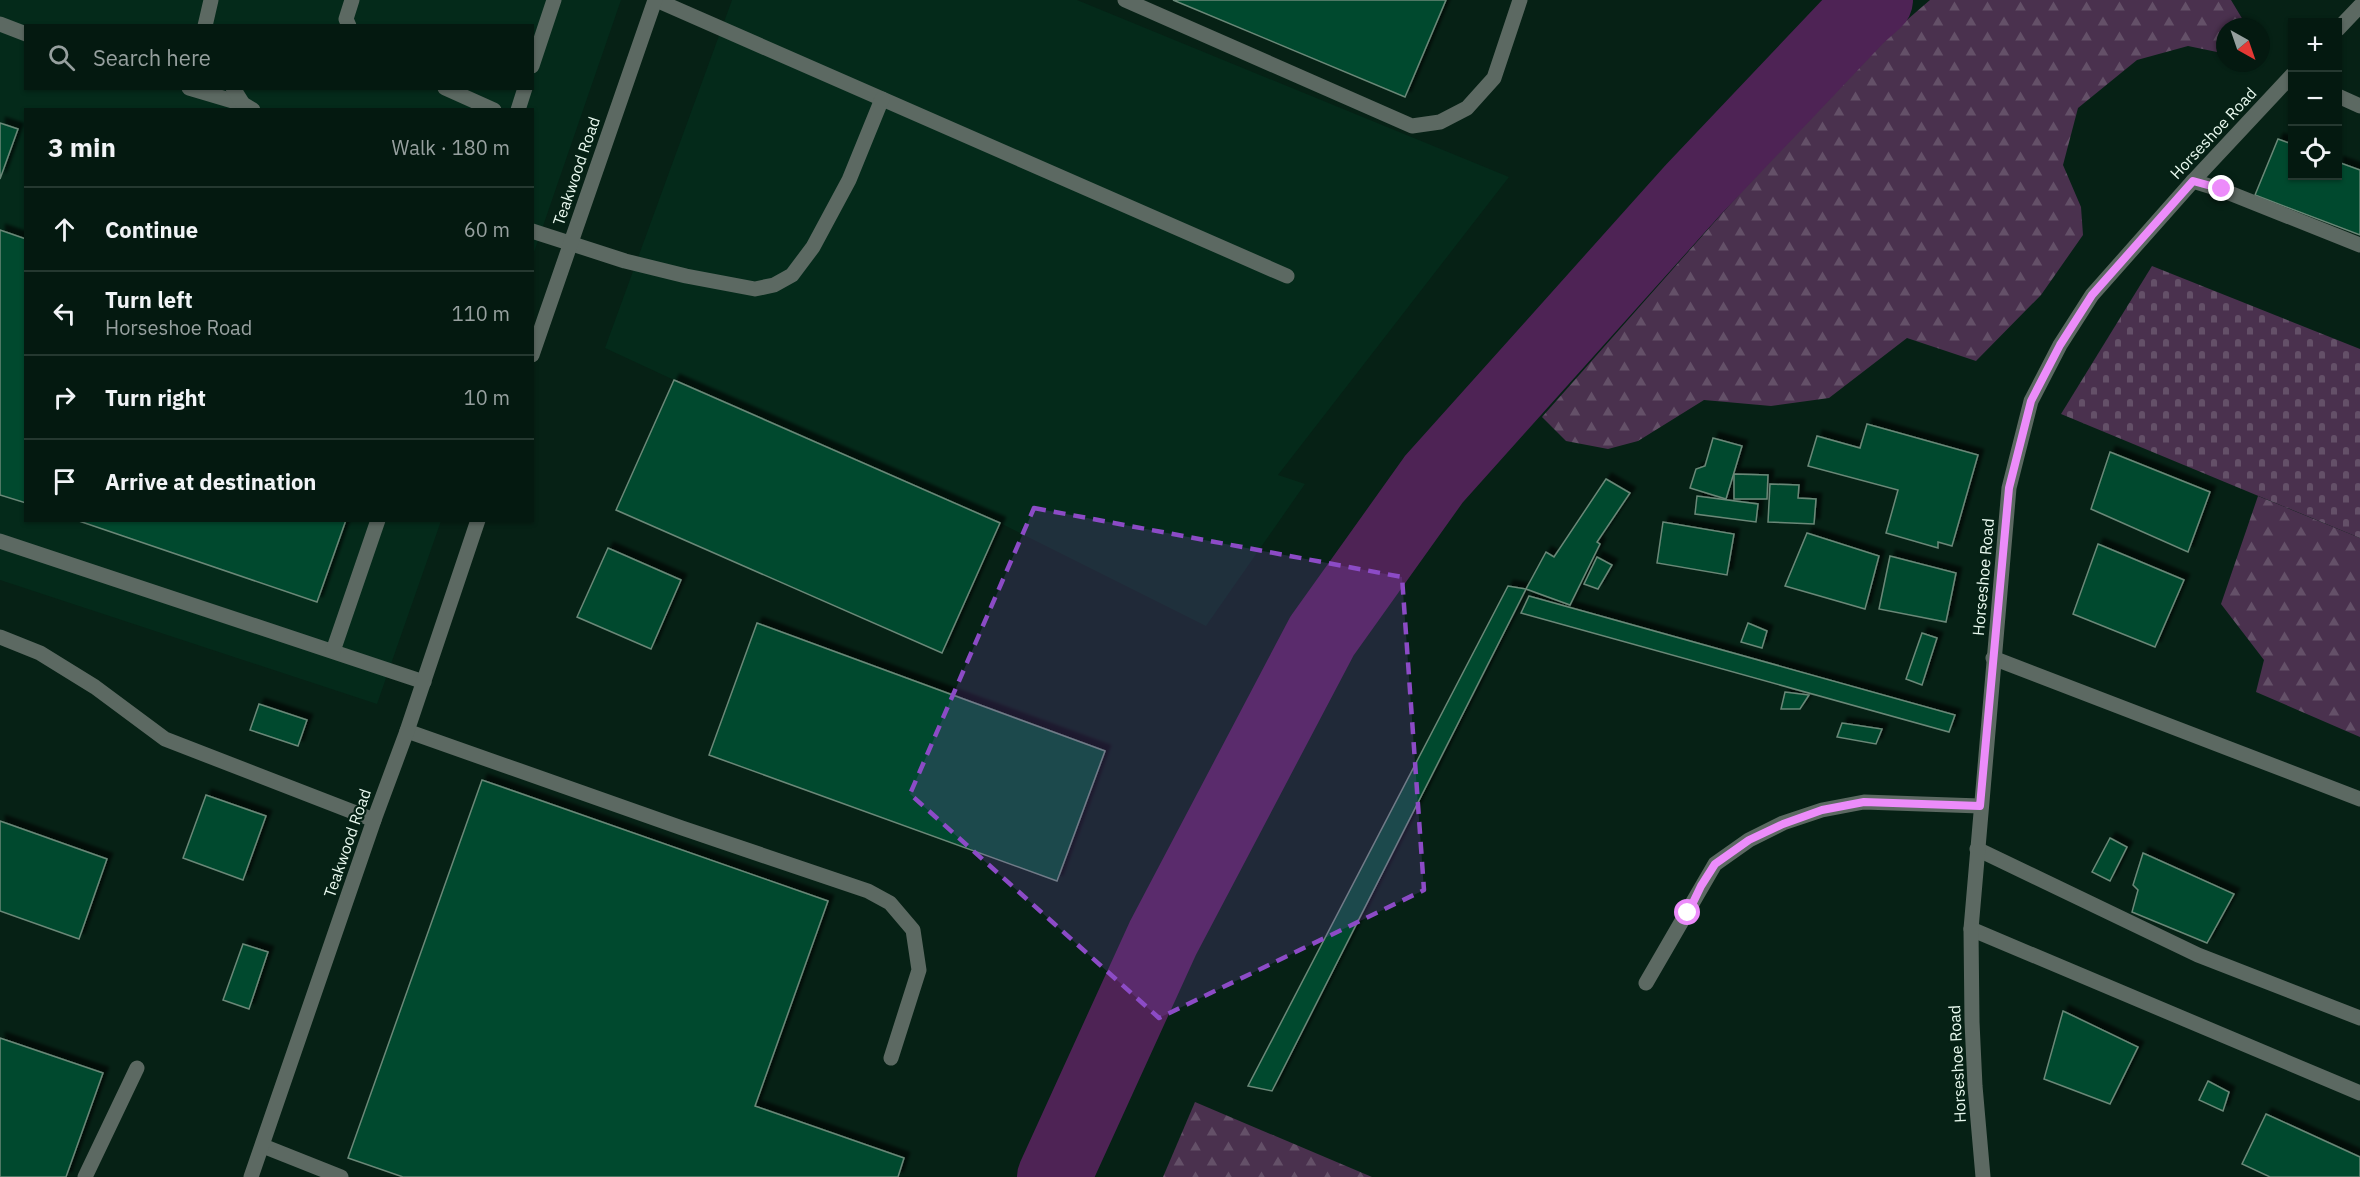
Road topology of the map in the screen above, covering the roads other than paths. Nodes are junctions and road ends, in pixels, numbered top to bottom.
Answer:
1 (211, 0) edge
2 (352, 0) edge
3 (554, 0) edge
4 (655, 0) edge
5 (1125, 0) edge
6 (1520, 0) edge
7 (2360, 6) edge
8 (0, 24) edge
9 (206, 24) edge
10 (348, 24) edge
11 (2342, 24) edge
12 (24, 33) edge
13 (534, 60) edge
14 (2288, 80) edge
15 (195, 90) edge
16 (235, 90) edge
17 (450, 90) edge
18 (524, 90) edge
19 (2342, 98) edge
20 (882, 99) junction
21 (2360, 106) edge
22 (248, 107) edge
23 (490, 108) edge
24 (519, 108) edge
25 (2193, 181) junction
26 (534, 232) edge
27 (569, 244) junction
28 (2360, 245) edge
29 (1287, 276) dead end
30 (534, 349) edge
31 (377, 522) edge
32 (477, 522) edge
33 (0, 541) edge
34 (0, 637) edge
35 (333, 651) junction
36 (1993, 658) junction
37 (424, 681) junction
38 (407, 731) junction
39 (2360, 799) edge
40 (1980, 806) junction
41 (374, 820) junction
42 (1977, 849) junction
43 (1971, 929) junction
44 (1646, 983) dead end
45 (2360, 1018) edge
46 (891, 1058) dead end
47 (137, 1068) dead end
48 (2360, 1093) edge
49 (263, 1146) junction
50 (85, 1177) edge
51 (251, 1177) edge
52 (341, 1177) edge
53 (1983, 1177) edge

1 - 9 street
2 - 10 street
3 - 13 street
4 - 20 street
4 - 27 street, Teakwood Road
5 - 6 street
7 - 11 street
8 - 12 street
14 - 25 street, Horseshoe Road
15 - 22 street
16 - 22 street
17 - 23 street
18 - 24 street
19 - 21 street
20 - 27 street
20 - 29 street
25 - 28 street
25 - 36 street, Horseshoe Road
26 - 27 street
27 - 30 street, Teakwood Road
31 - 35 street
32 - 37 street, Teakwood Road
33 - 35 street
34 - 41 street
35 - 37 street
36 - 39 street
36 - 40 street, Horseshoe Road
37 - 38 street, Teakwood Road
38 - 41 street, Teakwood Road
38 - 46 street
40 - 42 street, Horseshoe Road
40 - 44 street
41 - 49 street, Teakwood Road
42 - 43 street, Horseshoe Road
42 - 45 street
43 - 48 street
43 - 53 street, Horseshoe Road
47 - 50 street
49 - 51 street, Teakwood Road
49 - 52 street

